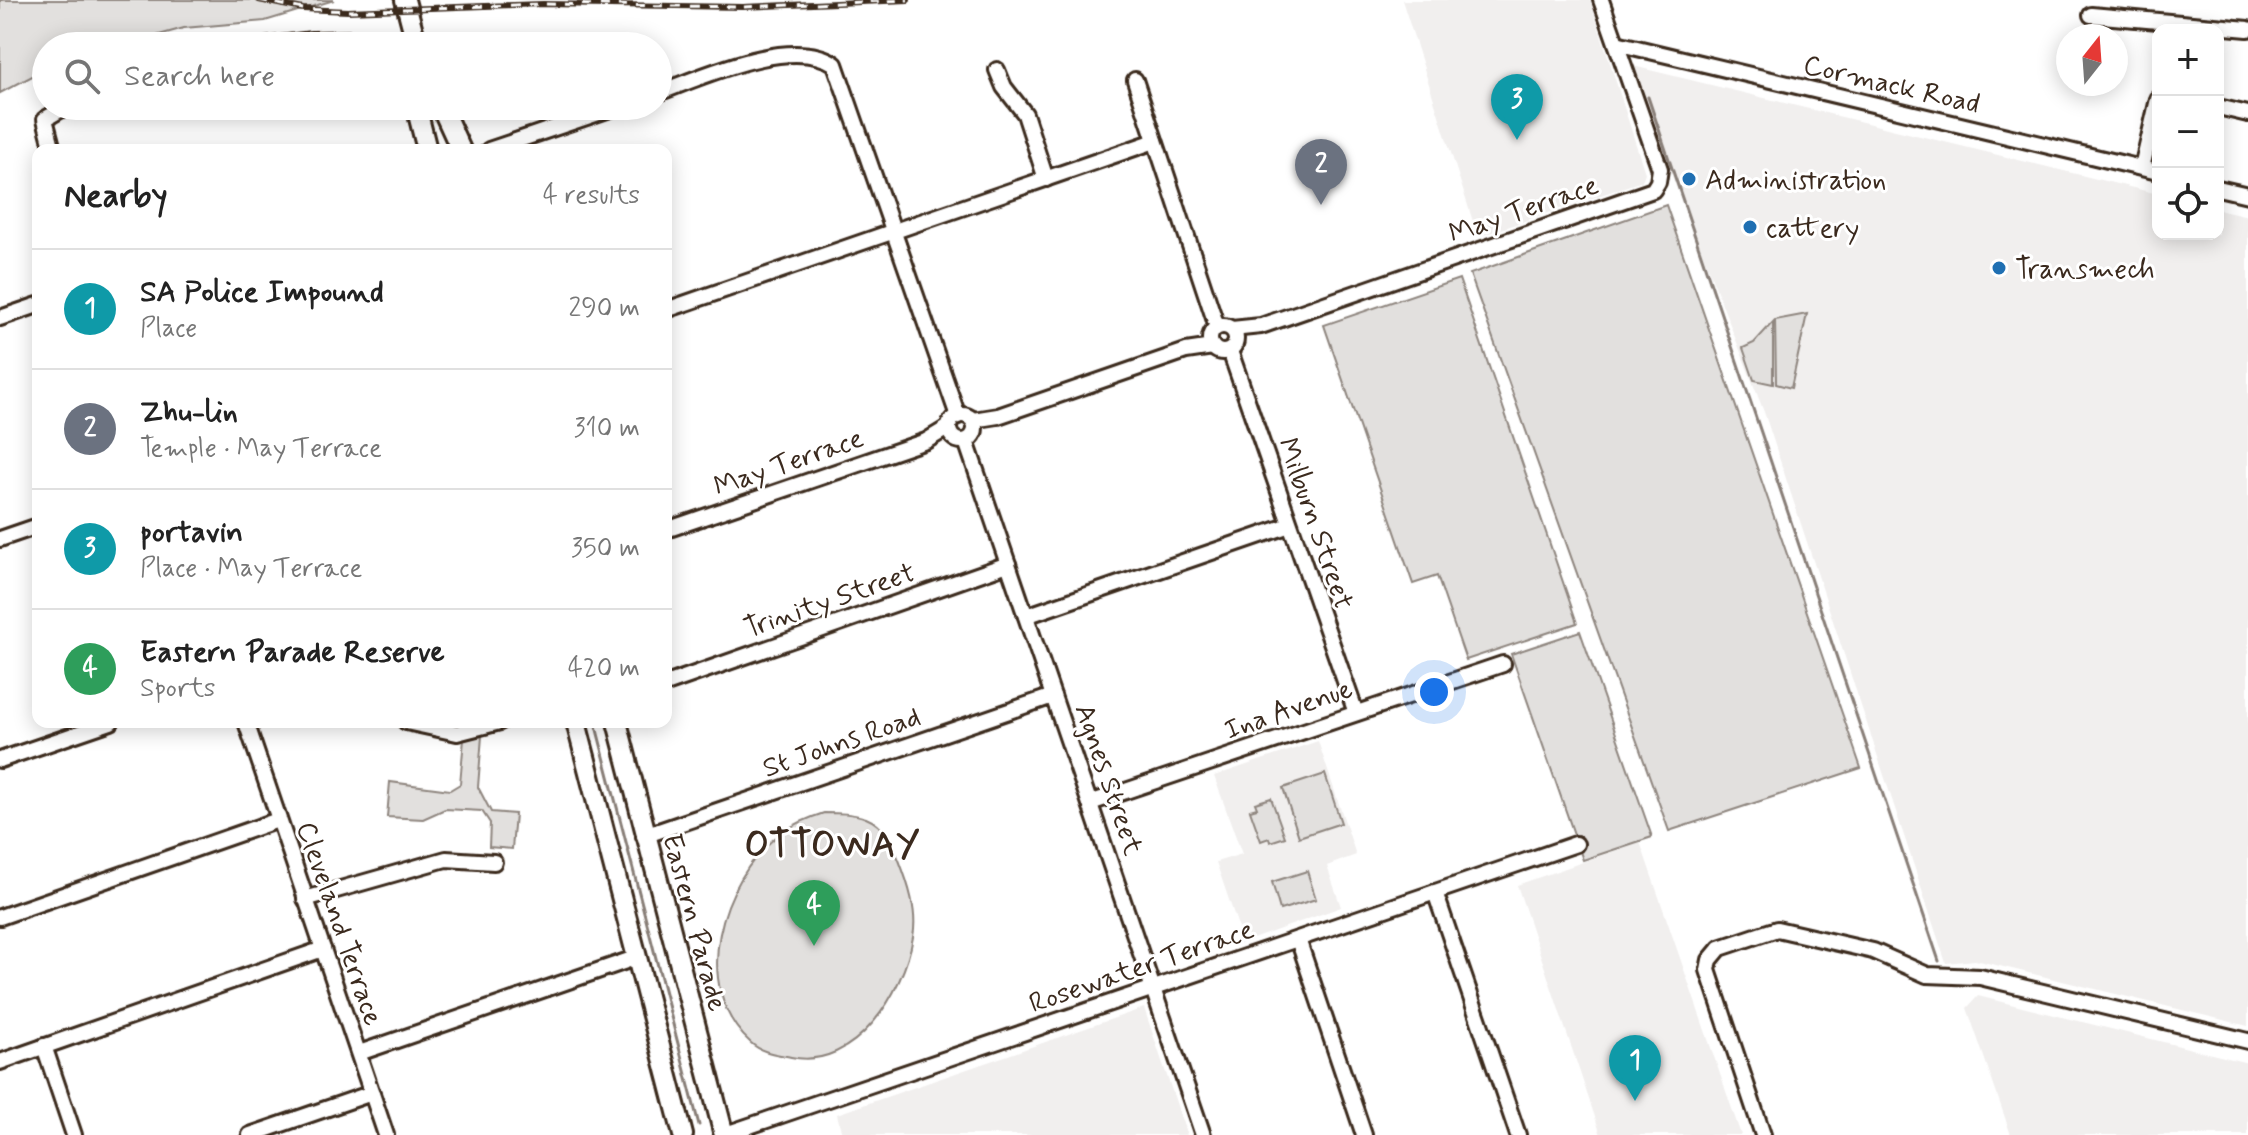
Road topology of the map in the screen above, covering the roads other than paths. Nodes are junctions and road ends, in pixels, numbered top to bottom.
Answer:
1 (402, 0) edge
2 (1601, 0) edge
3 (2091, 15) dead end
4 (2160, 24) edge
5 (2224, 28) edge
6 (2248, 29) edge
7 (403, 32) edge
8 (412, 32) edge
9 (1616, 43) junction
10 (997, 70) dead end
11 (1135, 80) dead end
12 (672, 88) edge
13 (2224, 108) edge
14 (2248, 114) edge
15 (46, 120) edge
16 (421, 120) edge
17 (447, 120) edge
18 (578, 120) edge
19 (2152, 125) edge
20 (1155, 141) junction
21 (51, 144) edge
22 (426, 144) edge
23 (458, 144) edge
24 (507, 144) edge
25 (2142, 168) junction
26 (2152, 170) edge
27 (1046, 179) junction
28 (2224, 189) edge
29 (2248, 195) edge
30 (894, 230) junction
31 (32, 307) edge
32 (672, 308) edge
33 (0, 318) edge
34 (1223, 339) junction
35 (963, 429) junction
36 (1290, 525) junction
37 (32, 528) edge
38 (672, 528) edge
39 (0, 539) edge
40 (1008, 564) junction
41 (1026, 616) junction
42 (1503, 664) dead end
43 (672, 682) edge
44 (1053, 696) junction
45 (1356, 713) junction
46 (93, 728) edge
47 (246, 728) edge
48 (434, 728) edge
49 (477, 728) edge
50 (578, 728) edge
51 (618, 728) edge
52 (0, 760) edge
53 (1090, 803) junction
54 (278, 820) junction
55 (644, 836) junction
56 (1576, 844) dead end
57 (494, 862) dead end
58 (1435, 892) junction
59 (305, 899) junction
60 (0, 917) edge
61 (1298, 939) junction
62 (323, 949) junction
63 (635, 958) junction
64 (1154, 988) junction
65 (2248, 1041) edge
66 (44, 1046) junction
67 (359, 1053) junction
68 (0, 1062) edge
69 (372, 1093) junction
70 (74, 1135) edge
71 (250, 1135) edge
72 (386, 1135) edge
73 (683, 1135) edge
74 (724, 1135) edge
75 (1203, 1135) edge
76 (1364, 1135) edge
77 (1518, 1135) edge
78 (1763, 1135) edge

1 - 7 main road
1 - 8 main road
2 - 9 street
3 - 4 street
5 - 6 street
9 - 25 street, Cormack Road
9 - 34 street, May Terrace
10 - 27 street
11 - 20 street, Milburn Street
12 - 30 street
13 - 14 street
15 - 21 street
16 - 22 main road
17 - 23 main road
18 - 24 street
19 - 25 street
20 - 27 street
20 - 34 street, Milburn Street
25 - 26 street, Cormack Road
27 - 30 street
28 - 29 street
30 - 32 street
30 - 35 street
31 - 33 street
34 - 35 street, May Terrace
34 - 36 street, Milburn Street
35 - 38 street, May Terrace
35 - 40 street, Agnes Street
36 - 41 street
36 - 45 street, Milburn Street
37 - 39 street
40 - 41 street, Agnes Street
40 - 43 street, Trinity Street
41 - 44 street, Agnes Street
42 - 45 street, Ina Avenue
44 - 53 street, Agnes Street
44 - 55 street, St Johns Road
45 - 53 street, Ina Avenue
46 - 52 street
47 - 54 street, Cleveland Terrace
48 - 49 street
50 - 63 main road
51 - 55 main road, Eastern Parade
53 - 64 street, Agnes Street
54 - 59 street, Cleveland Terrace
54 - 60 street
55 - 74 main road, Eastern Parade
56 - 58 street, Rosewater Terrace
57 - 59 street
58 - 61 street, Rosewater Terrace
58 - 77 street
59 - 62 street, Cleveland Terrace
61 - 64 street, Rosewater Terrace
61 - 76 street
62 - 66 street
62 - 67 street, Cleveland Terrace
63 - 67 street
63 - 73 main road
64 - 74 street, Rosewater Terrace
64 - 75 street, Agnes Street
65 - 78 street
66 - 68 street
66 - 70 street
67 - 69 street, Cleveland Terrace
69 - 71 street
69 - 72 street, Cleveland Terrace

